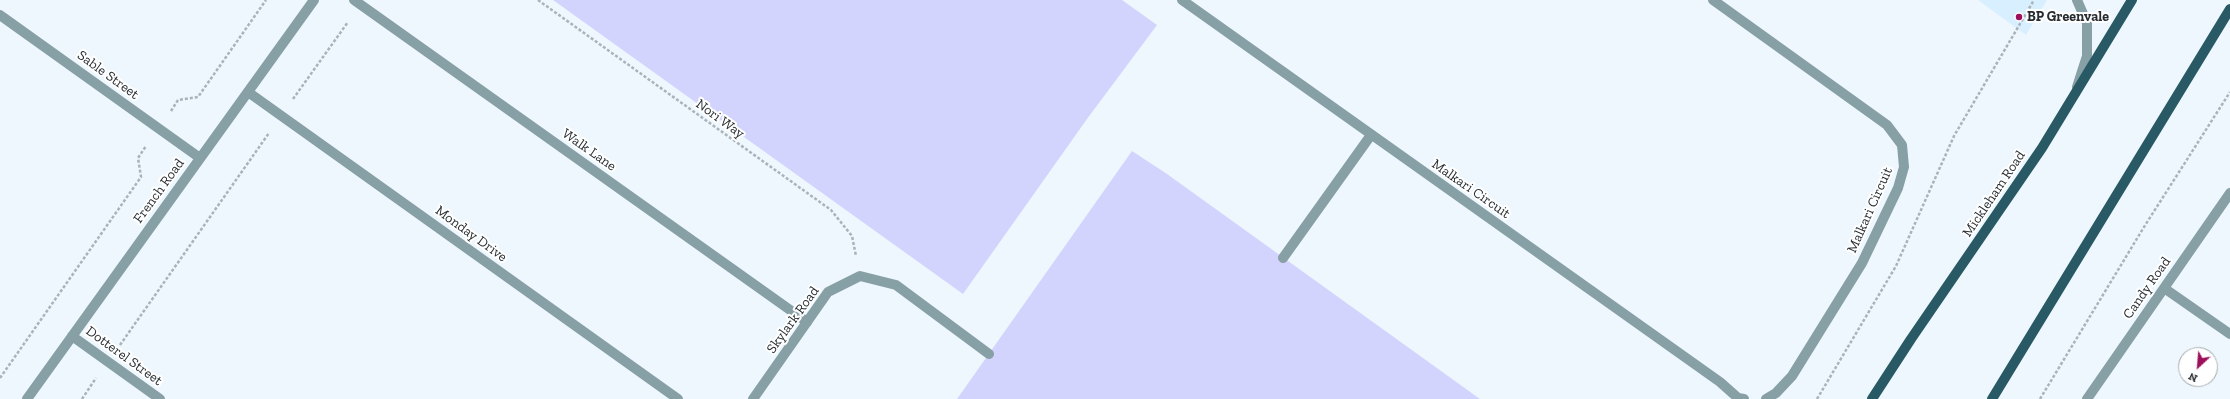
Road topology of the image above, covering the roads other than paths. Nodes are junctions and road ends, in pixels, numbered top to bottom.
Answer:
1 (314, 0) edge
2 (1182, 0) edge
3 (1713, 0) edge
4 (2077, 0) edge
5 (2132, 0) edge
6 (357, 2) edge
7 (2230, 9) edge
8 (0, 15) edge
9 (248, 92) junction
10 (2074, 97) junction
11 (1371, 135) junction
12 (200, 158) junction
13 (2230, 193) edge
14 (1283, 258) dead end
15 (2164, 288) junction
16 (807, 322) junction
17 (2230, 334) edge
18 (72, 336) junction
19 (989, 354) dead end
20 (27, 399) edge
21 (160, 399) edge
22 (678, 399) edge
23 (753, 399) edge
24 (1744, 399) edge
25 (1766, 399) edge
26 (1872, 399) edge
27 (1992, 399) edge
28 (2087, 399) edge

1 - 9 street, French Road
2 - 11 street, Malkari Circuit
3 - 25 street, Malkari Circuit
4 - 10 street
5 - 10 main road, Mickleham Road
6 - 16 street, Walk Lane
7 - 27 main road
8 - 12 street, Sable Street
9 - 12 street, French Road
9 - 22 street, Monday Drive
10 - 26 main road, Mickleham Road
11 - 14 street
11 - 24 street, Malkari Circuit
12 - 18 street, French Road
13 - 15 street, Candy Road
15 - 17 street
15 - 28 street, Candy Road
16 - 19 street, Skylark Road
16 - 23 street, Skylark Road
18 - 20 street, French Road
18 - 21 street, Dotterel Street

